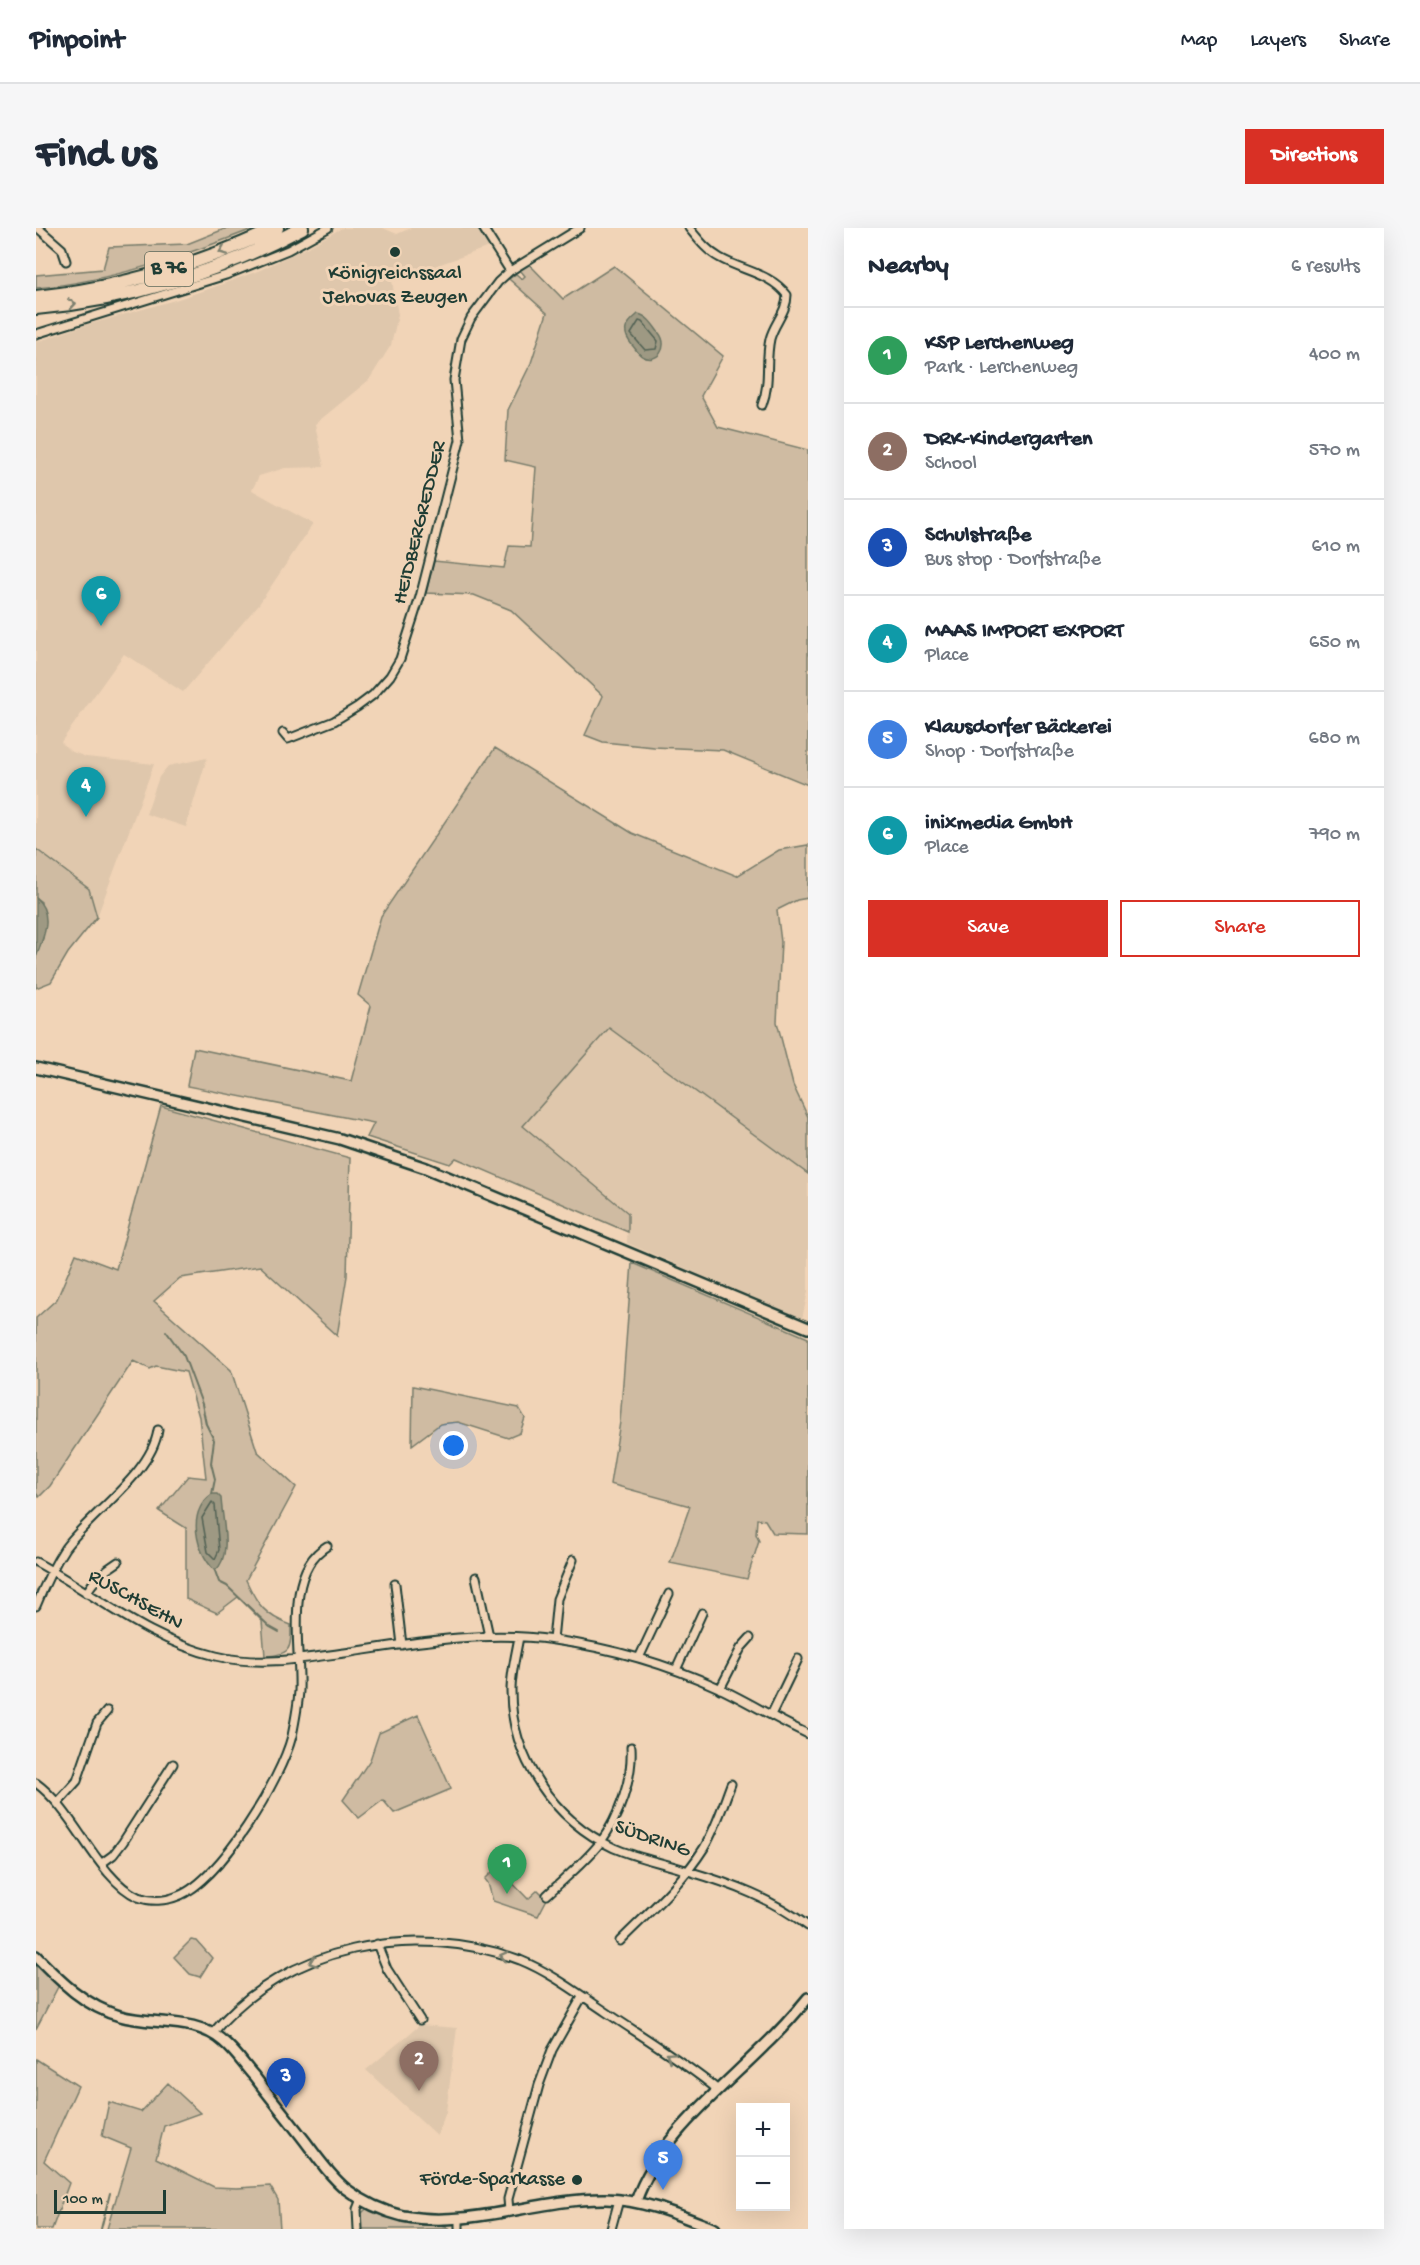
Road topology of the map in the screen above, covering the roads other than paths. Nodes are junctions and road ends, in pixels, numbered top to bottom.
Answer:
1 (38, 228) edge
2 (277, 228) edge
3 (302, 228) edge
4 (328, 228) edge
5 (483, 228) edge
6 (580, 228) edge
7 (689, 228) edge
8 (66, 261) dead end
9 (510, 271) junction
10 (36, 297) edge
11 (36, 308) edge
12 (36, 334) edge
13 (762, 405) dead end
14 (283, 733) dead end
15 (36, 1068) edge
16 (808, 1328) edge
17 (158, 1430) dead end
18 (327, 1546) dead end
19 (573, 1560) dead end
20 (36, 1562) edge
21 (118, 1562) dead end
22 (52, 1570) junction
23 (476, 1577) dead end
24 (395, 1584) dead end
25 (86, 1593) junction
26 (669, 1594) dead end
27 (36, 1606) edge
28 (702, 1613) dead end
29 (489, 1636) junction
30 (519, 1637) junction
31 (750, 1638) dead end
32 (553, 1640) junction
33 (402, 1645) junction
34 (639, 1658) junction
35 (798, 1659) dead end
36 (298, 1660) junction
37 (676, 1670) junction
38 (720, 1689) junction
39 (107, 1711) dead end
40 (771, 1715) junction
41 (808, 1734) edge
42 (631, 1747) dead end
43 (173, 1764) dead end
44 (36, 1783) edge
45 (731, 1784) dead end
46 (58, 1802) junction
47 (601, 1841) junction
48 (102, 1863) junction
49 (688, 1870) junction
50 (547, 1895) dead end
51 (808, 1926) edge
52 (620, 1941) dead end
53 (377, 1944) junction
54 (36, 1956) edge
55 (582, 1996) junction
56 (808, 1998) edge
57 (420, 2020) dead end
58 (212, 2034) junction
59 (718, 2090) junction
60 (361, 2199) junction
61 (619, 2200) junction
62 (636, 2201) junction
63 (509, 2211) junction
64 (459, 2224) edge
65 (358, 2229) edge
66 (611, 2229) edge
67 (715, 2229) edge

1 - 8 street
2 -> 10 highway, B 76
11 -> 3 highway, B 76
4 - 12 street
5 - 9 street
6 - 9 street, HEIDBERGREDDER
7 - 13 street
9 - 14 street, HEIDBERGREDDER
15 - 16 street
17 - 22 street
18 - 36 street
19 - 32 street
20 - 22 street, RUSCHSEHN
21 - 25 street
22 - 25 street, RUSCHSEHN
22 - 27 street
23 - 29 street
24 - 33 street
25 - 36 street, RUSCHSEHN
26 - 34 street
28 - 37 street
29 - 30 street
29 - 33 street, RUSCHSEHN
30 - 32 street
30 - 47 street, SÜDRING
31 - 38 street
32 - 34 street
33 - 36 street, RUSCHSEHN
34 - 37 street
35 - 40 street
36 - 48 street
37 - 38 street
38 - 40 street
39 - 46 street
40 - 41 street
42 - 47 street
43 - 48 street
44 - 46 street
45 - 49 street
46 - 48 street
47 - 49 street, SÜDRING
47 - 50 street
49 - 51 street, SÜDRING
49 - 52 street
55 -> 53 street
53 - 57 street
53 -> 58 street
54 - 58 street
59 -> 55 street
55 - 63 street
56 - 59 street
58 - 60 street
59 - 62 street
60 - 64 street
60 - 65 street
61 - 62 street
61 - 63 street
61 - 66 street
62 - 67 street
63 - 64 street

